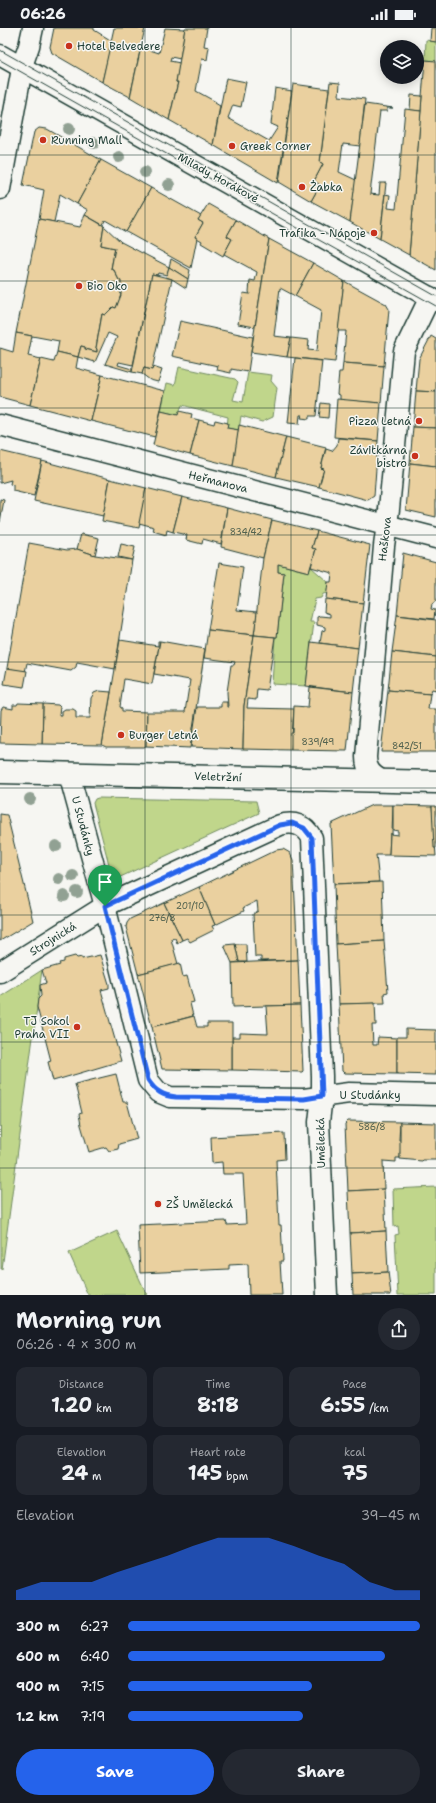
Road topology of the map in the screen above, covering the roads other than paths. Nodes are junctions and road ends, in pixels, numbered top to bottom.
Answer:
1 (33, 28) edge
2 (0, 55) edge
3 (22, 68) junction
4 (0, 189) edge
5 (433, 299) edge
6 (0, 425) edge
7 (386, 525) junction
8 (436, 538) edge
9 (0, 772) edge
10 (69, 774) junction
11 (381, 780) junction
12 (436, 782) edge
13 (280, 825) joint
14 (105, 906) junction
15 (0, 972) edge
16 (436, 1095) edge
17 (322, 1096) junction
18 (327, 1295) edge

1 - 3 street
2 - 3 street, Milady Horákové
3 - 4 street
3 - 5 street, Milady Horákové
5 - 7 street, Haškova
6 - 7 street, Heřmanova
7 - 8 street, Heřmanova
7 - 11 street, Haškova
9 - 10 main road, Veletržní
10 - 11 main road, Veletržní
10 - 14 street, U Studánky
11 - 12 main road, Veletržní
13 - 14 street, Strojnická
13 - 17 street, Umělecká
14 - 15 street, Strojnická
14 - 17 street, U Studánky
16 - 17 street, U Studánky
17 - 18 street, Umělecká

